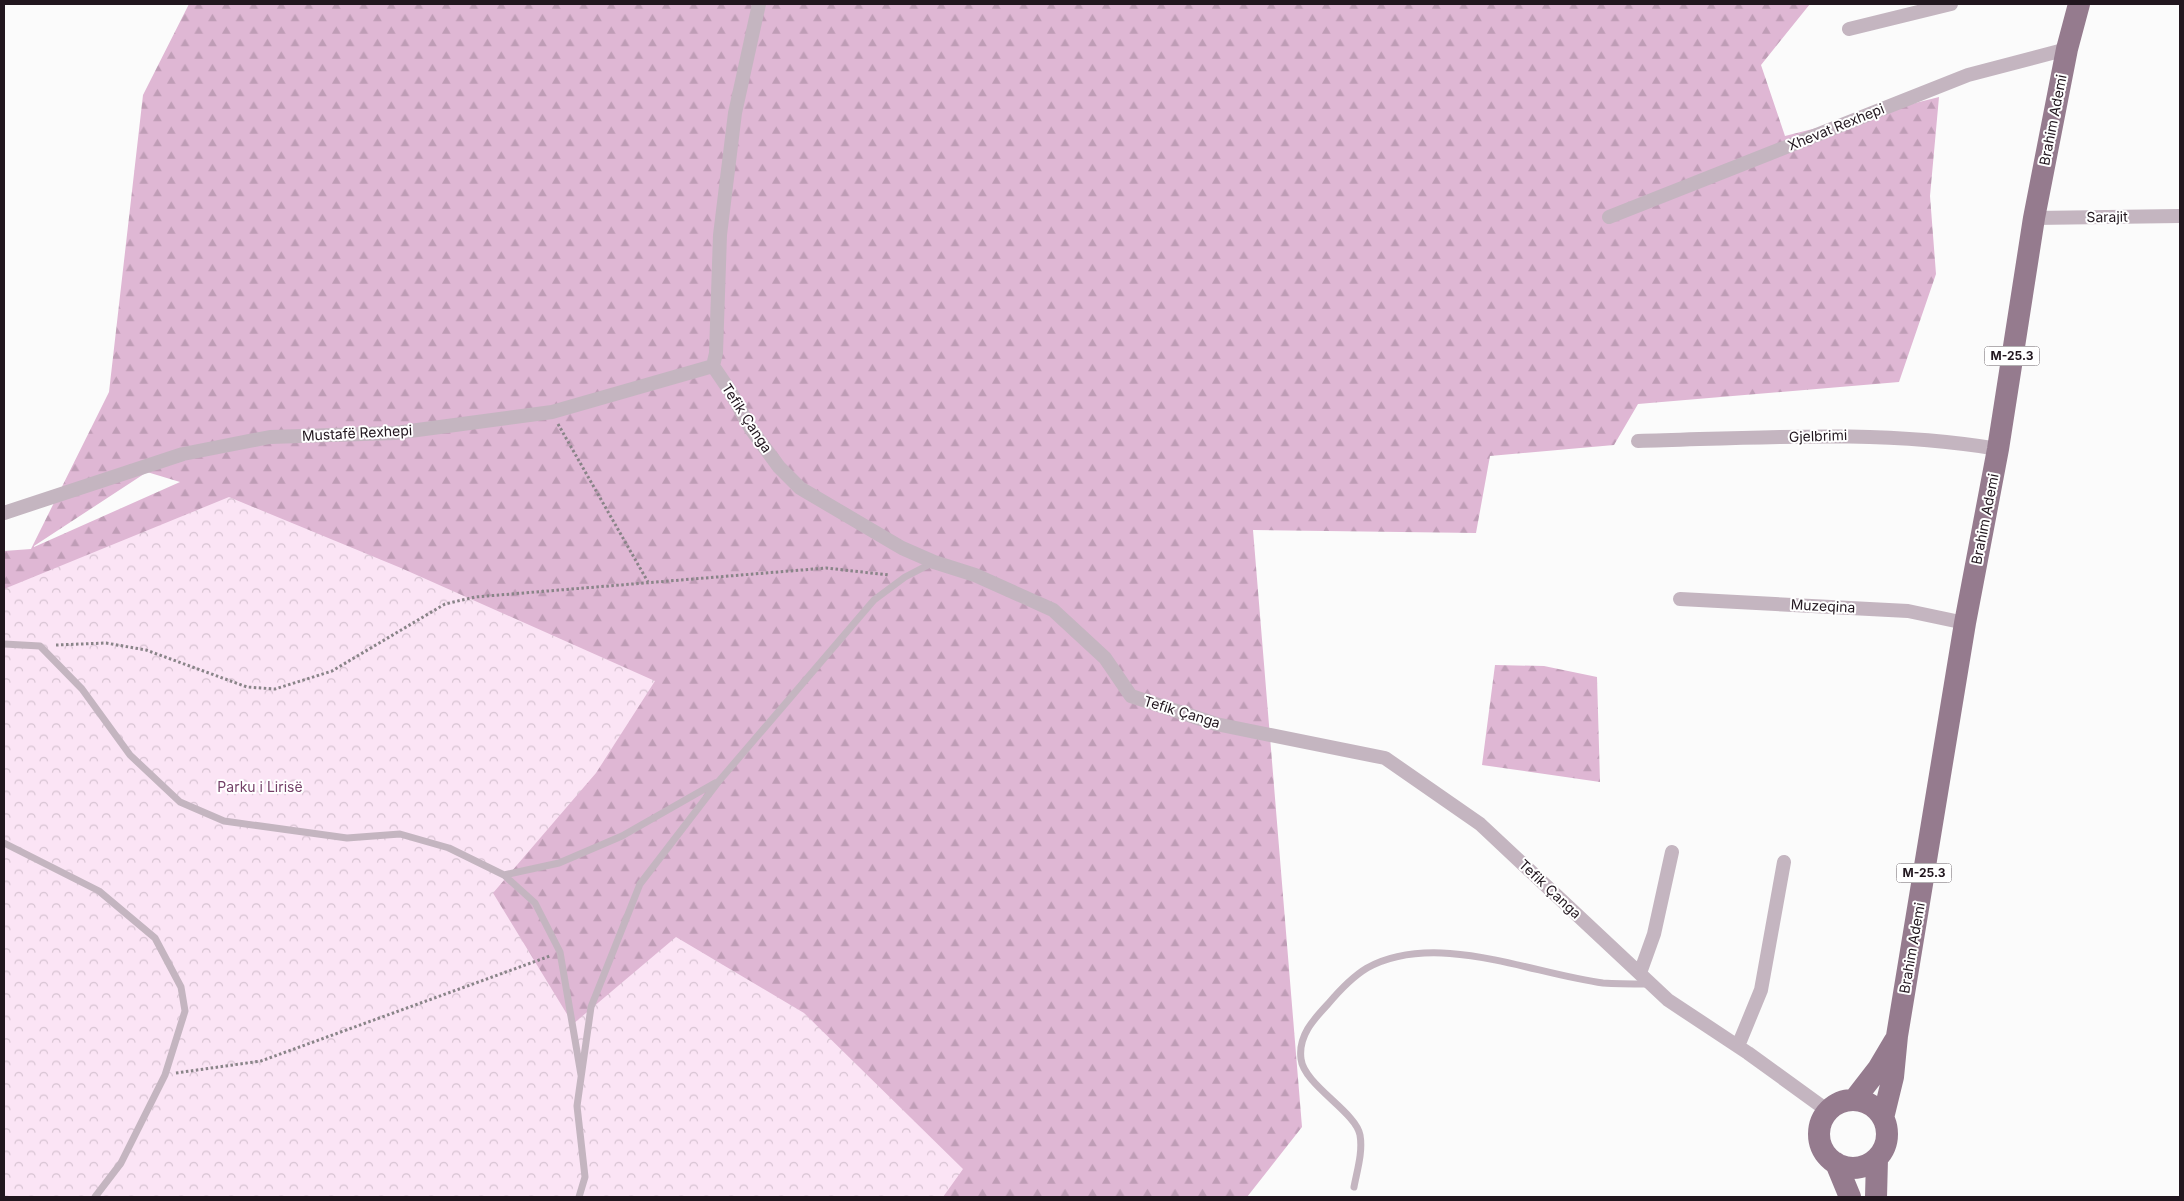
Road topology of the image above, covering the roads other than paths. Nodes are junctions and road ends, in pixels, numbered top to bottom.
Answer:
1 (759, 4) edge
2 (1951, 4) edge
3 (2079, 4) edge
4 (1849, 29) dead end
5 (2067, 49) junction
6 (2180, 216) edge
7 (1608, 217) dead end
8 (2034, 218) junction
9 (713, 366) junction
10 (1638, 441) dead end
11 (1998, 449) junction
12 (4, 514) edge
13 (934, 562) junction
14 (1680, 599) dead end
15 (1965, 623) junction
16 (4, 644) edge
17 (719, 781) junction
18 (4, 843) edge
19 (1672, 852) dead end
20 (1784, 862) dead end
21 (504, 875) junction
22 (1640, 973) junction
23 (1652, 984) junction
24 (1897, 1036) junction
25 (1738, 1046) junction
26 (581, 1075) junction
27 (1854, 1100) junction
28 (1828, 1111) junction
29 (1883, 1118) junction
30 (1876, 1158) junction
31 (1836, 1163) junction
32 (1354, 1187) dead end
33 (95, 1197) edge
34 (579, 1197) edge
35 (1850, 1197) edge
36 (1876, 1197) edge

1 - 9 street
2 - 4 street
3 - 5 main road, Brahim Ademi / M-25.3
5 - 7 street, Xhevat Rexhepi
5 - 8 main road, Brahim Ademi / M-25.3
6 - 8 street, Sarajit
8 - 11 main road, Brahim Ademi / M-25.3
9 - 12 street, Mustafë Rexhepi
9 - 13 street, Tefik Çanga
10 - 11 street, Gjelbrimi
11 - 15 main road, Brahim Ademi / M-25.3
13 - 17 lane
13 - 22 street, Tefik Çanga
14 - 15 street, Muzeqina
15 - 24 main road, Brahim Ademi / M-25.3
16 - 21 lane
17 - 21 lane
17 - 26 lane
18 - 33 lane
19 - 22 street
20 - 25 street
21 - 26 lane
22 - 23 street, Tefik Çanga
23 - 25 street, Tefik Çanga
23 - 32 lane
24 - 27 main road, Brahim Ademi / M-25.3
24 - 29 main road, Brahim Ademi / M-25.3
25 - 28 street, Tefik Çanga
26 - 34 lane
27 - 28 main road
27 - 29 main road
28 - 31 main road
29 - 30 main road
30 - 31 main road
30 - 36 main road
31 - 35 main road

